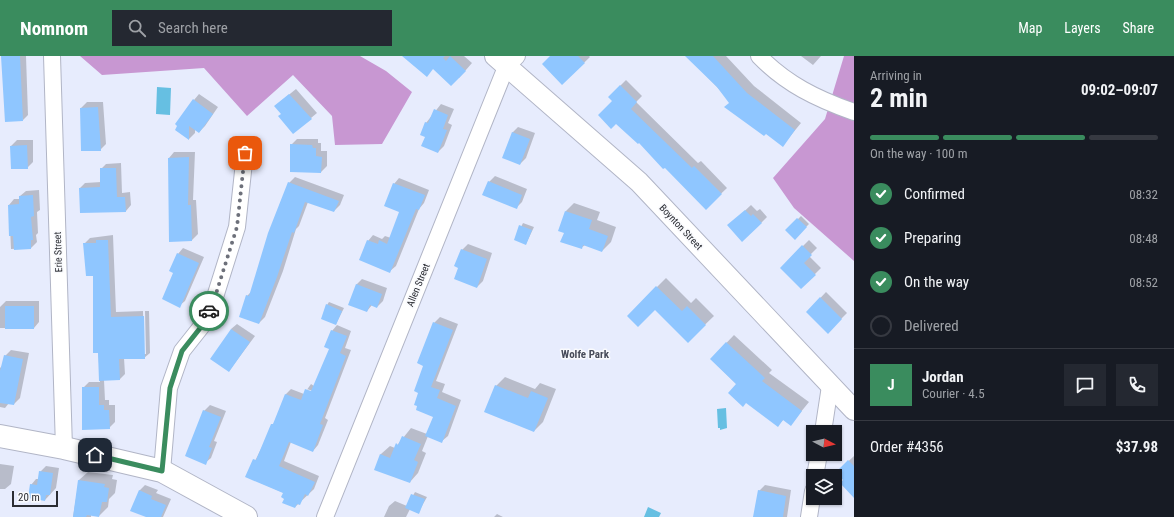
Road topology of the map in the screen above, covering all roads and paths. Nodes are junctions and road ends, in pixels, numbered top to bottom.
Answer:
1 (52, 56) edge
2 (759, 56) edge
3 (506, 60) edge
4 (854, 112) edge
5 (245, 153) dead end
6 (830, 386) junction
7 (854, 410) edge
8 (824, 425) edge
9 (0, 436) edge
10 (64, 448) junction
11 (162, 471) junction
12 (811, 505) edge
13 (246, 517) edge
14 (325, 517) edge
15 (809, 517) edge

1 - 10 street, Erie Street
2 - 4 street
3 - 6 street, Boynton Street
3 - 14 street, Allen Street
5 - 11 street
6 - 7 street, Boynton Street
6 - 8 street
9 - 10 main road
10 - 11 main road
11 - 13 main road
12 - 15 street

